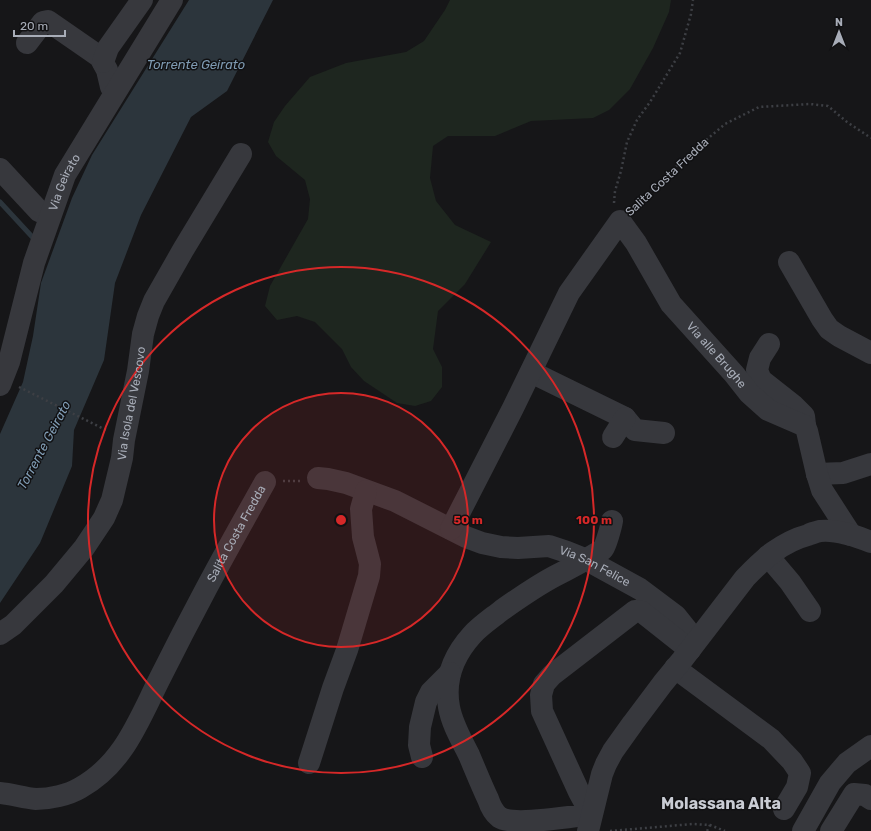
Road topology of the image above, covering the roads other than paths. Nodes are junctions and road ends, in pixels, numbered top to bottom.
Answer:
1 (142, 0) edge
2 (172, 0) edge
3 (27, 43) dead end
4 (104, 62) junction
5 (115, 91) junction
6 (241, 154) dead end
7 (0, 170) edge
8 (617, 213) joint
9 (48, 221) junction
10 (789, 262) dead end
11 (769, 344) dead end
12 (871, 353) edge
13 (531, 372) junction
14 (8, 385) edge
15 (625, 418) junction
16 (805, 426) junction
17 (664, 433) dead end
18 (613, 437) dead end
19 (871, 464) edge
20 (816, 474) junction
21 (318, 478) road end
22 (265, 482) road end
23 (366, 491) junction
24 (612, 521) dead end
25 (451, 529) junction
26 (861, 539) edge
27 (768, 556) junction
28 (587, 560) junction
29 (810, 611) dead end
30 (0, 634) edge
31 (686, 655) junction
32 (450, 674) junction
33 (725, 694) dead end
34 (871, 746) edge
35 (422, 757) dead end
36 (309, 763) dead end
37 (0, 792) edge
38 (871, 798) edge
39 (784, 809) dead end
40 (590, 822) edge
41 (803, 831) edge
42 (831, 831) edge

1 - 4 street
2 - 5 street, Via Geirato
3 - 4 street
4 - 5 street
5 - 9 street, Via Geirato
6 - 30 street, Via Isola del Vescovo
7 - 9 street
8 - 13 street, Salita Costa Fredda
8 - 16 street, Via alle Brughe
9 - 14 street, Via Geirato
10 - 12 street
11 - 16 street
13 - 15 street
13 - 25 street, Salita Costa Fredda
15 - 17 street
15 - 18 street
16 - 20 street
19 - 20 street
20 - 26 street
21 - 23 street
22 - 37 street, Salita Costa Fredda
23 - 25 street
23 - 36 street
24 - 28 street
25 - 28 street, Via San Felice
26 - 27 street
27 - 29 street
27 - 31 street
28 - 31 street, Via San Felice
28 - 32 street
31 - 33 street
31 - 39 street
31 - 40 street
31 - 40 street
32 - 35 street
32 - 40 street
34 - 41 street
38 - 42 street

